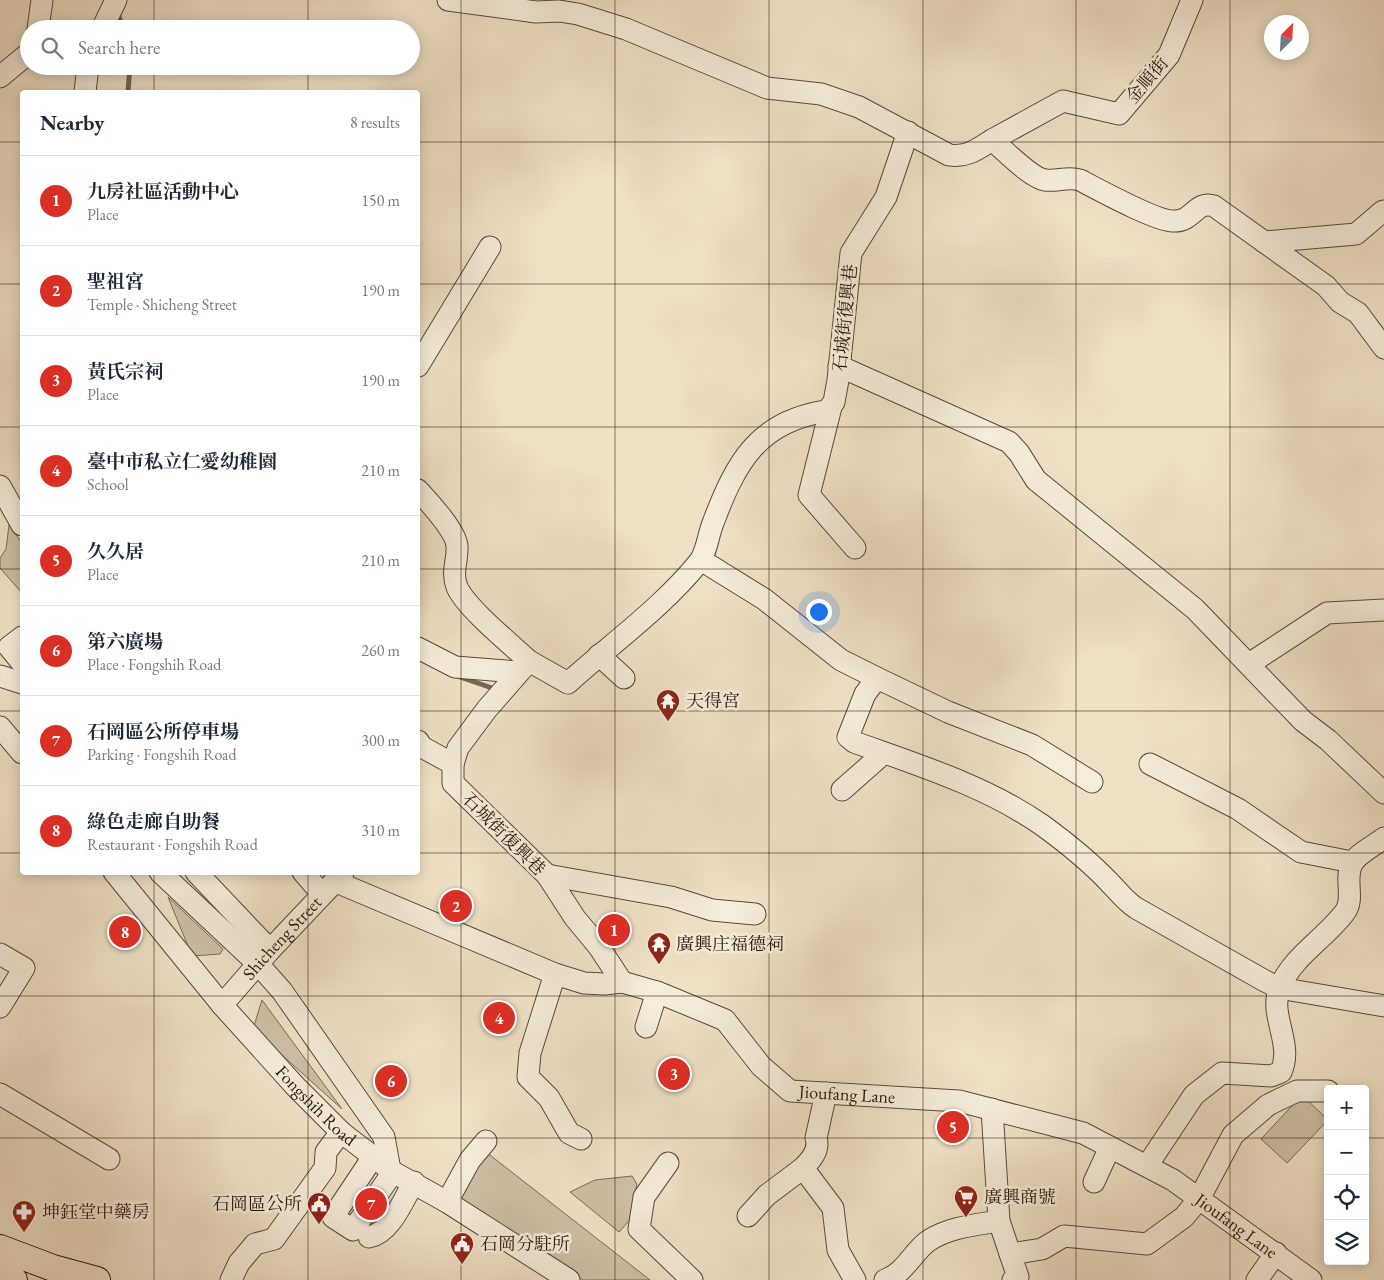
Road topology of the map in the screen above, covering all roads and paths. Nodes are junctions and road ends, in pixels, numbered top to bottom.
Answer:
1 (42, 0) edge
2 (448, 0) edge
3 (1192, 0) edge
4 (115, 2) edge
5 (39, 20) edge
6 (106, 20) edge
7 (20, 60) edge
8 (87, 75) edge
9 (0, 77) edge
10 (85, 90) edge
11 (908, 132) junction
12 (992, 140) junction
13 (1383, 211) edge
14 (1264, 242) junction
15 (490, 247) dead end
16 (1384, 348) edge
17 (420, 363) edge
18 (839, 366) junction
19 (831, 407) junction
20 (0, 486) edge
21 (420, 492) edge
22 (20, 521) edge
23 (855, 548) dead end
24 (701, 560) junction
25 (1384, 610) edge
26 (20, 638) edge
27 (420, 649) edge
28 (599, 655) junction
29 (20, 661) edge
30 (1248, 664) junction
31 (524, 666) junction
32 (0, 676) edge
33 (624, 678) dead end
34 (878, 678) junction
35 (20, 682) edge
36 (0, 727) edge
37 (0, 744) edge
38 (420, 744) edge
39 (20, 752) edge
40 (20, 753) edge
41 (884, 753) junction
42 (453, 764) junction
43 (1150, 764) dead end
44 (1092, 782) dead end
45 (842, 790) dead end
46 (1384, 793) edge
47 (1384, 838) edge
48 (1352, 862) junction
49 (116, 875) edge
50 (164, 875) edge
51 (198, 875) edge
52 (312, 875) edge
53 (547, 875) junction
54 (333, 882) edge
55 (755, 914) dead end
56 (0, 954) edge
57 (264, 957) junction
58 (554, 974) junction
59 (622, 982) junction
60 (1279, 988) junction
61 (657, 992) junction
62 (222, 1005) junction
63 (1384, 1006) edge
64 (0, 1007) edge
65 (646, 1026) dead end
66 (1324, 1091) edge
67 (826, 1093) junction
68 (0, 1094) edge
69 (992, 1109) junction
70 (342, 1132) junction
71 (581, 1139) dead end
72 (486, 1141) dead end
73 (1110, 1147) junction
74 (373, 1157) junction
75 (109, 1159) dead end
76 (668, 1163) dead end
77 (1147, 1166) junction
78 (803, 1168) junction
79 (392, 1171) junction
80 (414, 1182) junction
81 (1094, 1182) dead end
82 (352, 1190) junction
83 (1199, 1199) junction
84 (447, 1202) junction
85 (372, 1204) junction
86 (748, 1216) dead end
87 (999, 1221) junction
88 (361, 1234) junction
89 (0, 1248) edge
90 (1276, 1253) junction
91 (1010, 1254) junction
92 (0, 1275) edge
93 (14, 1280) edge
94 (98, 1280) edge
95 (231, 1280) edge
96 (569, 1280) edge
97 (692, 1280) edge
98 (855, 1280) edge
99 (885, 1280) edge
100 (1013, 1280) edge
101 (1257, 1280) edge
102 (1311, 1280) edge

1 - 5 street
2 - 11 street
3 - 12 street, 金順街
4 - 6 street
7 - 9 street
8 - 10 street
11 - 12 street
11 - 18 street, 石城街復興巷
12 - 14 street
13 - 14 street
14 - 16 street
15 - 17 street
18 - 19 street, 石城街復興巷
18 - 30 street
19 - 23 street, 石城街復興巷
19 - 24 street
20 - 22 street
21 - 31 street
24 - 28 street
24 - 34 street
25 - 30 street
26 - 29 street
27 - 31 street
28 - 31 street
28 - 33 street
30 - 46 street
31 - 42 street
32 - 35 street
34 - 41 street
34 - 44 street
36 - 39 street
37 - 40 street
38 - 42 street
41 - 45 street
41 - 60 street
42 - 53 street, 石城街復興巷
43 - 48 street
47 - 48 street
48 - 60 street
49 - 62 street, Fongshih Road
50 - 57 street
51 - 57 street
52 - 54 street
53 - 55 street
53 - 59 street, 石城街復興巷
54 - 57 street, Shicheng Street
54 - 58 street, Jioufang Lane
56 - 64 street
57 - 62 street, Shicheng Street
57 - 79 street
58 - 59 street, Jioufang Lane
58 - 71 street
59 - 61 street, Jioufang Lane
60 - 63 street
60 - 77 street
61 - 65 street
61 - 67 street, Jioufang Lane
62 - 70 street, Fongshih Road
66 - 83 street
67 - 69 street, Jioufang Lane
67 - 78 street
68 - 75 street
69 - 73 street, Jioufang Lane
69 - 87 street
70 - 74 street, Fongshih Road
70 - 95 street
72 - 84 street
73 - 77 street, Jioufang Lane
73 - 81 street
74 - 79 street, Fongshih Road
74 - 82 street
76 - 97 street
77 - 83 street, Jioufang Lane
78 - 86 street
78 - 98 street
79 - 80 street, Fongshih Road
79 - 85 street
80 - 84 street, Fongshih Road
80 - 88 street
82 - 85 street
82 - 88 street
83 - 90 street, Jioufang Lane
83 - 91 street
84 - 96 street, Fongshih Road
85 - 88 street
87 - 91 street
87 - 99 street
89 - 94 main road
90 - 101 street
90 - 102 street, Jioufang Lane
91 - 100 street
92 - 93 main road

